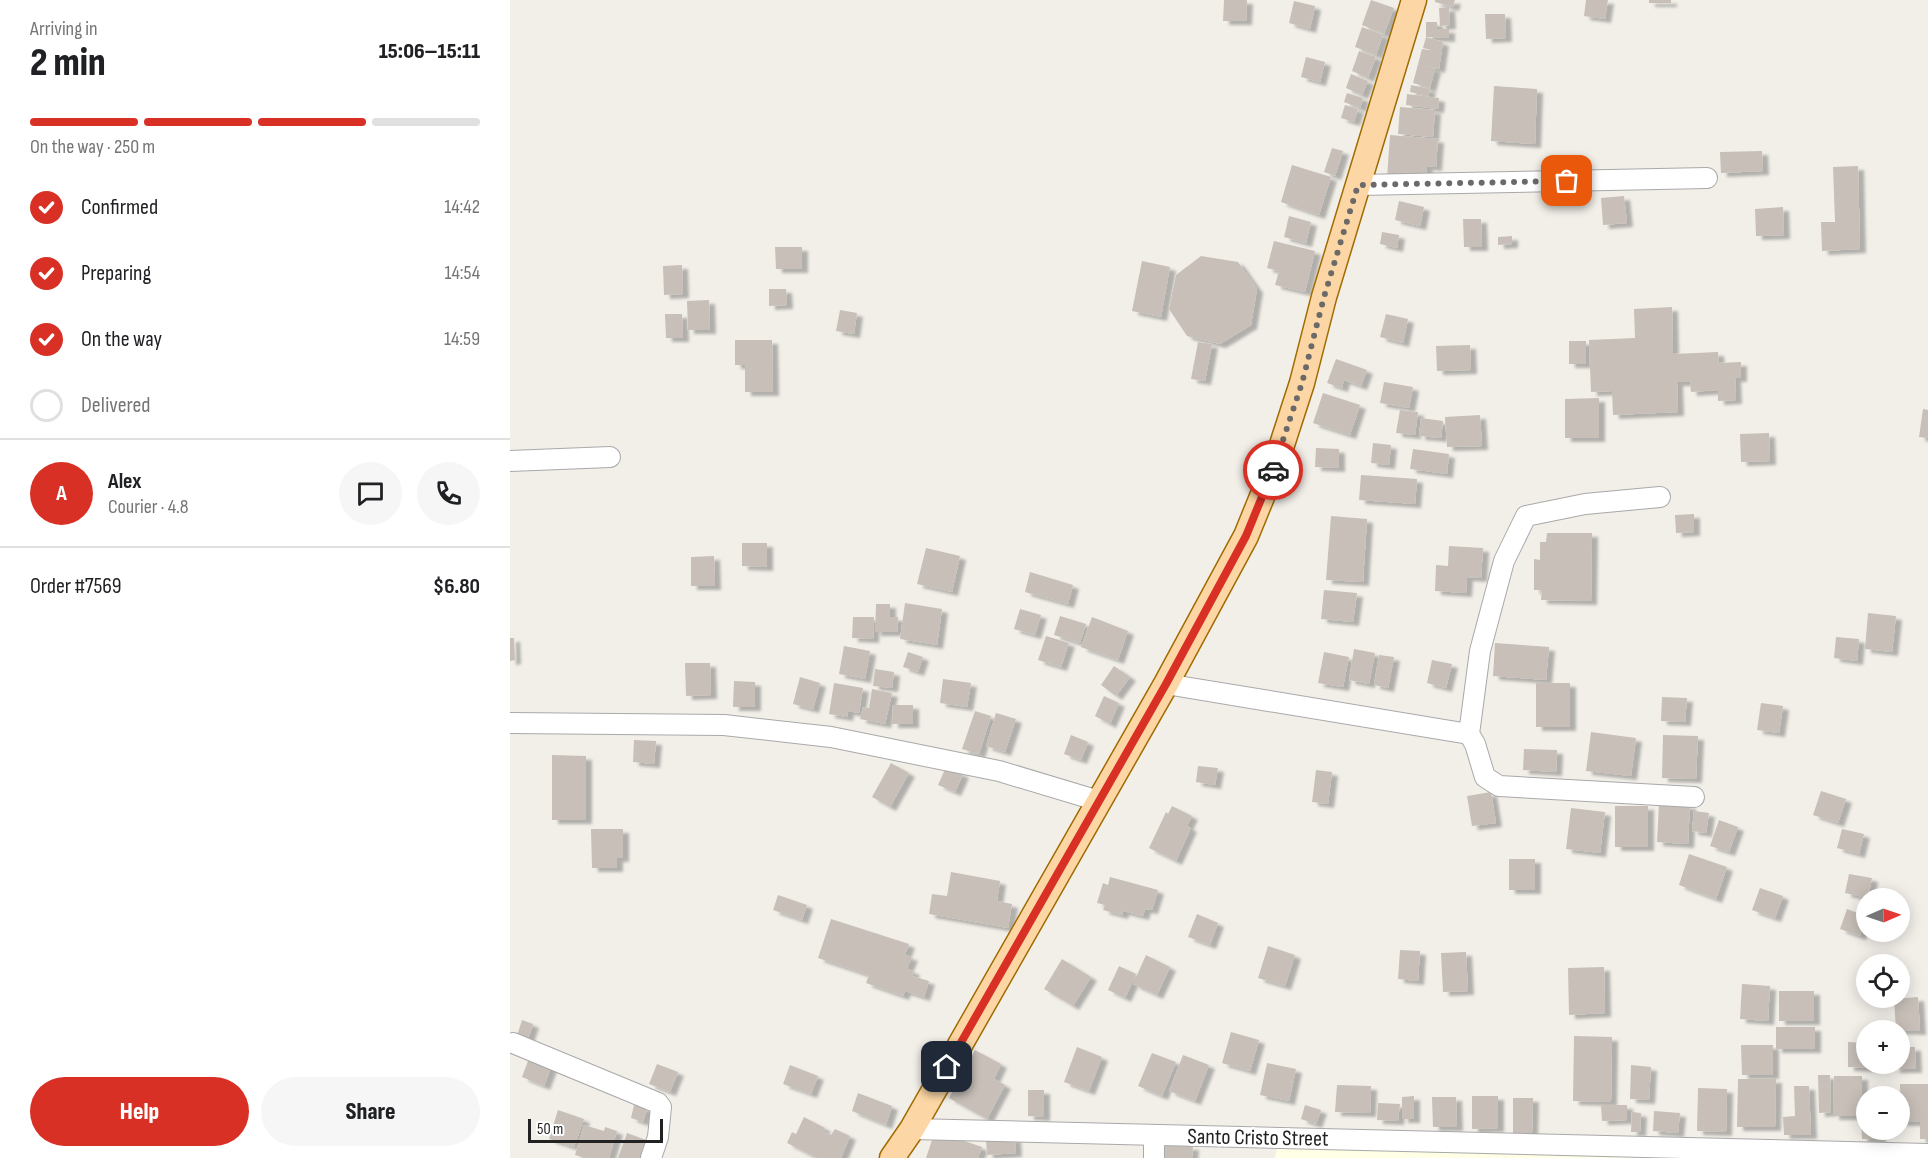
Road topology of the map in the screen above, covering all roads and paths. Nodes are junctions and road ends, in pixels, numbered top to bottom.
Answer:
1 (1414, 0) edge
2 (1707, 178) dead end
3 (1358, 185) junction
4 (610, 457) dead end
5 (510, 461) edge
6 (1660, 497) dead end
7 (1166, 684) junction
8 (510, 723) edge
9 (1469, 734) junction
10 (1694, 797) dead end
11 (1100, 801) junction
12 (513, 1043) dead end
13 (912, 1129) junction
14 (1154, 1135) junction
15 (1928, 1155) edge
16 (651, 1158) edge
17 (892, 1158) edge
18 (1154, 1158) edge

1 - 3 main road
2 - 3 street
3 - 7 main road
4 - 5 street
6 - 9 street
7 - 9 street
7 - 11 main road
8 - 11 street
9 - 10 street
11 - 13 main road
12 - 16 street
13 - 14 street, Santo Cristo Street
13 - 17 main road
14 - 15 street, Santo Cristo Street
14 - 18 street

